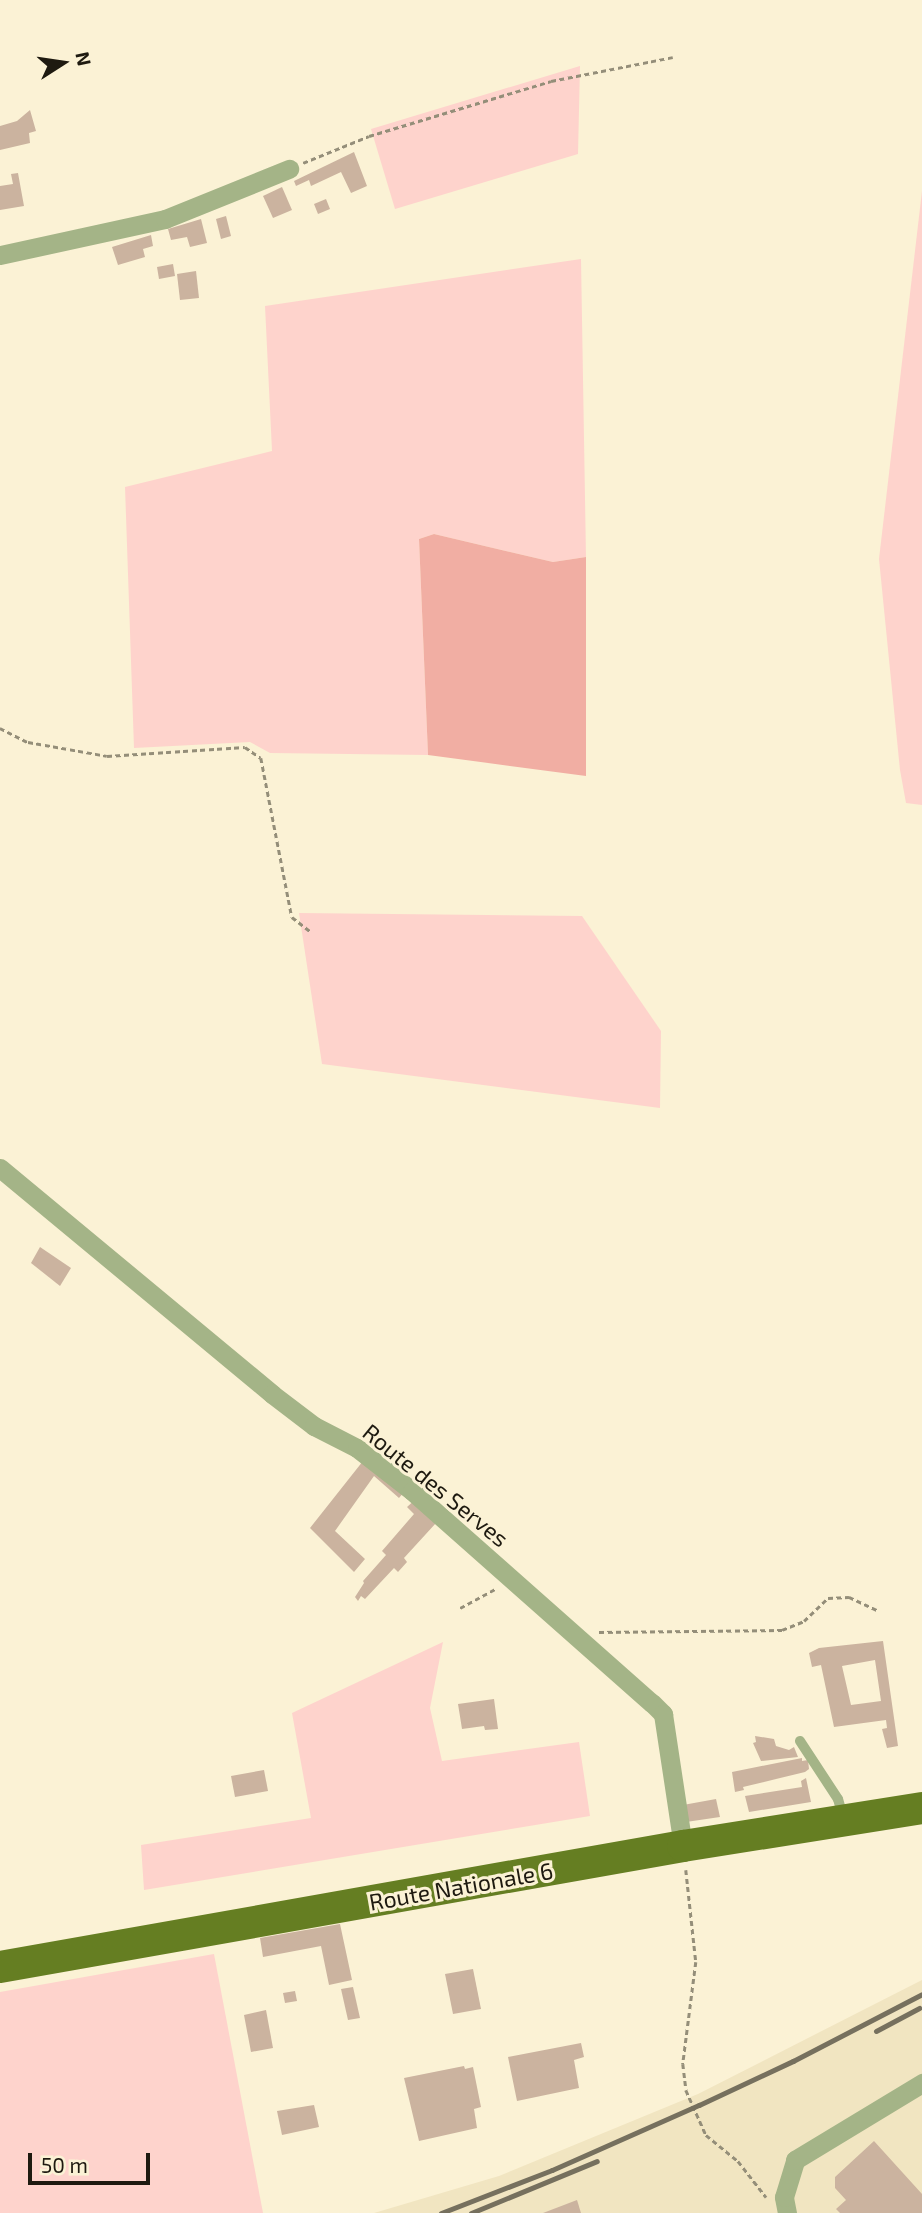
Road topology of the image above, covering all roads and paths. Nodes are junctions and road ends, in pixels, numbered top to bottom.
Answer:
1 (673, 57) dead end
2 (289, 169) joint
3 (0, 255) edge
4 (0, 729) edge
5 (310, 932) dead end
6 (0, 1168) edge
7 (513, 1580) junction
8 (460, 1608) dead end
9 (877, 1610) dead end
10 (579, 1638) junction
11 (800, 1741) dead end
12 (922, 1808) edge
13 (844, 1820) junction
14 (684, 1846) junction
15 (0, 1967) edge
16 (922, 2083) edge
17 (779, 2208) edge

1 - 2 path
2 - 3 street
4 - 5 path
6 - 7 street, Route des Serves
7 - 8 path
7 - 10 street, Route des Serves
9 - 10 path
10 - 14 street, Route des Serves
11 - 13 lane
12 - 13 main road, Route Nationale 6
13 - 14 main road, Route Nationale 6
14 - 15 main road, Route Nationale 6
14 - 17 path
16 - 17 street

